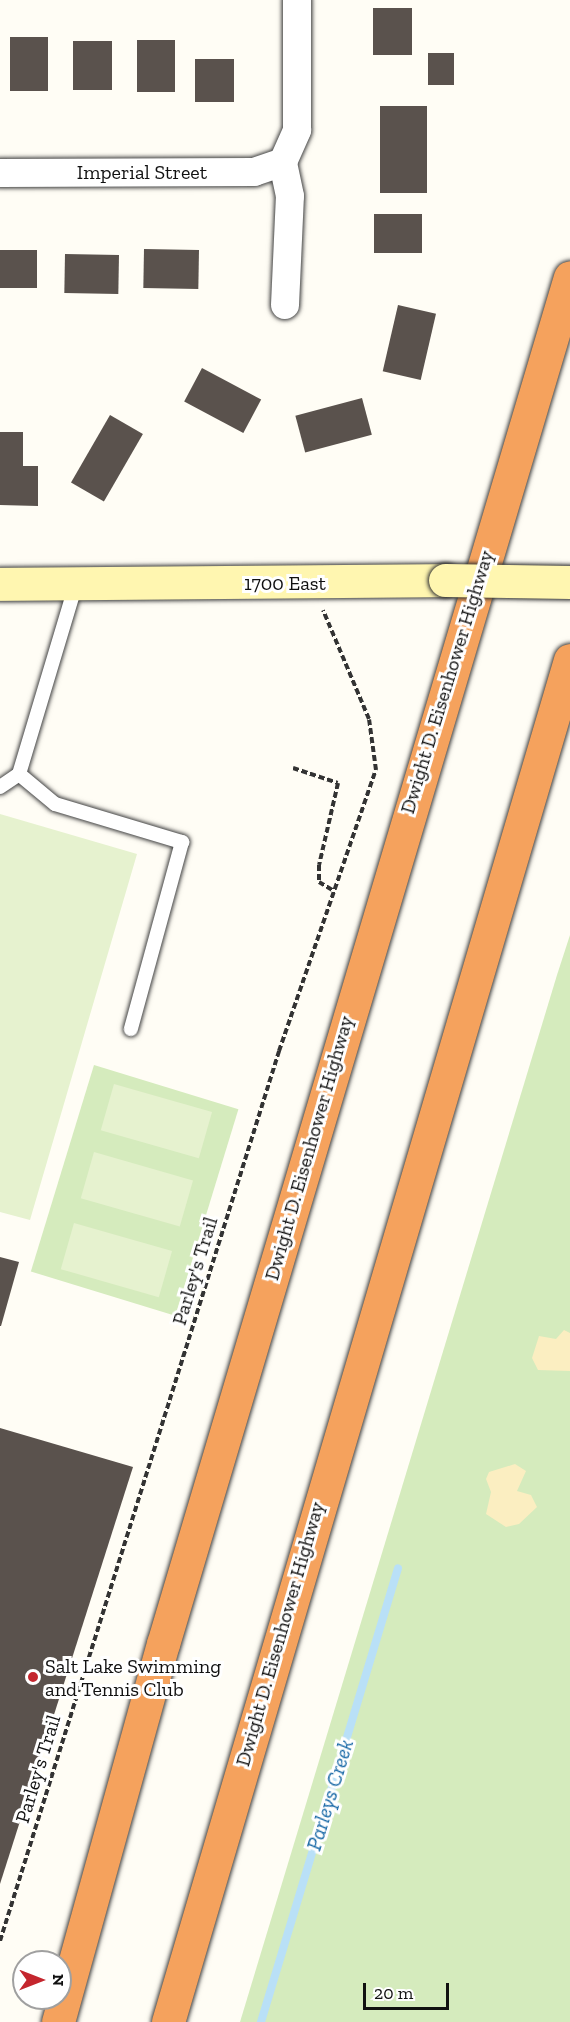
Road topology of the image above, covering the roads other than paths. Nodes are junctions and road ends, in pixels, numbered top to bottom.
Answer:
1 (297, 0) edge
2 (283, 162) junction
3 (0, 173) edge
4 (570, 277) edge
5 (285, 305) dead end
6 (570, 582) edge
7 (0, 584) edge
8 (76, 584) junction
9 (570, 660) edge
10 (19, 774) junction
11 (0, 787) edge
12 (131, 1029) dead end
13 (58, 2022) edge
14 (168, 2022) edge

1 - 2 street
2 - 3 street, Imperial Street
2 - 5 street
4 - 13 highway, Dwight D. Eisenhower Highway
6 - 8 street, 1700 East, bridge
7 - 8 street, 1700 East
8 - 10 lane
9 - 14 highway, Dwight D. Eisenhower Highway
10 - 11 lane
10 - 12 lane

